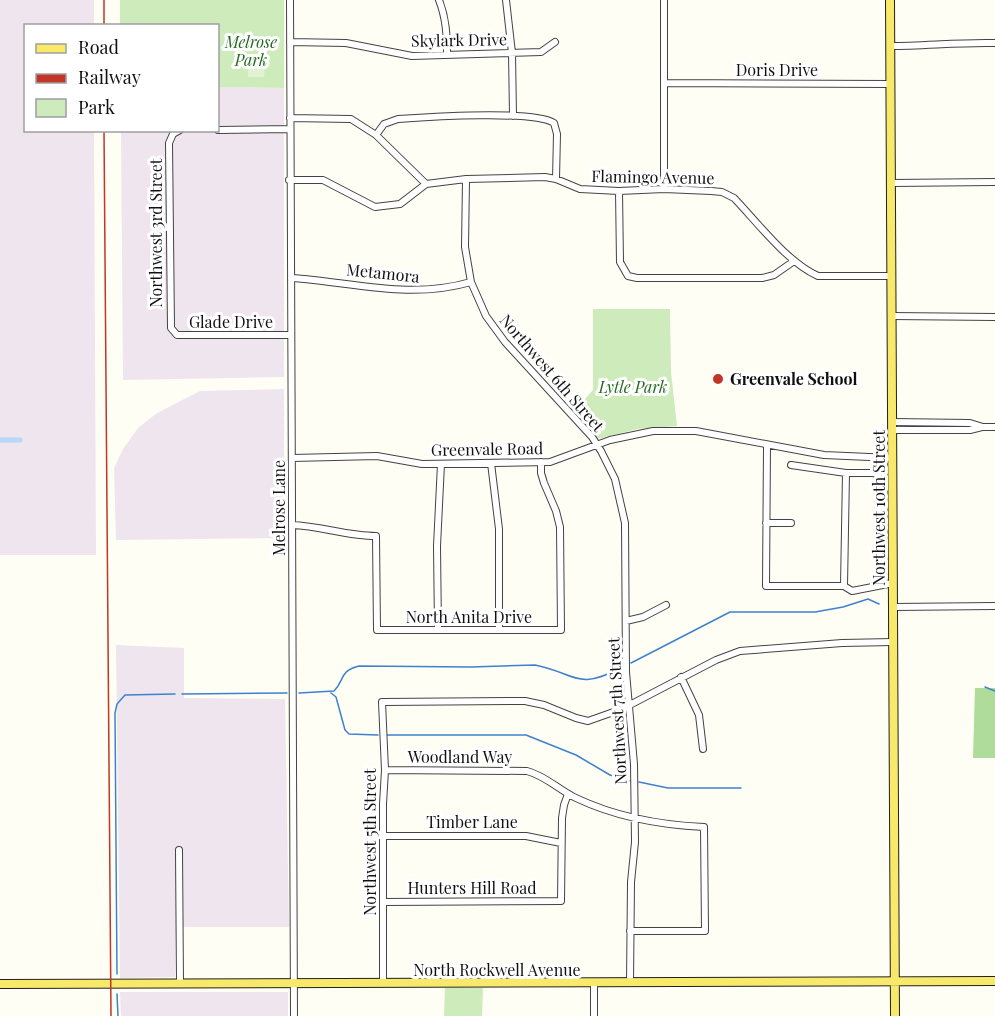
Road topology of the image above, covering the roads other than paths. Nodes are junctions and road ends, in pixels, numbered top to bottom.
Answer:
1 (290, 0) edge
2 (439, 0) edge
3 (506, 0) edge
4 (664, 0) edge
5 (890, 0) edge
6 (290, 42) junction
7 (555, 42) dead end
8 (995, 43) edge
9 (890, 46) junction
10 (512, 53) junction
11 (447, 55) junction
12 (664, 83) junction
13 (890, 84) junction
14 (513, 116) junction
15 (290, 118) junction
16 (219, 129) edge
17 (290, 129) junction
18 (176, 132) edge
19 (376, 135) junction
20 (466, 179) junction
21 (556, 179) junction
22 (290, 180) junction
23 (995, 182) edge
24 (891, 183) junction
25 (426, 184) junction
26 (664, 189) junction
27 (619, 191) junction
28 (794, 261) junction
29 (891, 276) junction
30 (291, 278) junction
31 (471, 282) junction
32 (891, 316) junction
33 (995, 316) edge
34 (173, 332) joint
35 (291, 335) junction
36 (892, 426) junction
37 (995, 427) edge
38 (597, 444) junction
39 (767, 446) junction
40 (847, 457) junction
41 (292, 458) junction
42 (892, 458) junction
43 (541, 462) junction
44 (491, 463) junction
45 (441, 464) junction
46 (791, 465) dead end
47 (846, 472) junction
48 (766, 523) junction
49 (791, 523) dead end
50 (292, 525) junction
51 (892, 583) junction
52 (878, 585) junction
53 (844, 586) junction
54 (666, 605) dead end
55 (995, 606) edge
56 (892, 607) junction
57 (626, 621) junction
58 (438, 630) junction
59 (499, 630) junction
60 (893, 642) junction
61 (681, 677) junction
62 (629, 704) junction
63 (703, 749) dead end
64 (385, 770) junction
65 (568, 794) junction
66 (634, 818) junction
67 (383, 836) junction
68 (561, 843) junction
69 (179, 850) dead end
70 (384, 902) junction
71 (630, 931) junction
72 (995, 981) edge
73 (895, 982) junction
74 (294, 983) junction
75 (384, 983) junction
76 (594, 983) junction
77 (630, 983) junction
78 (0, 984) edge
79 (180, 984) junction
80 (294, 1016) edge
81 (594, 1016) edge
82 (895, 1016) edge

1 - 6 street, Melrose Lane
2 - 11 street
3 - 10 street
4 - 12 street
5 - 9 main road, Northwest 10th Street
6 - 11 street, Skylark Drive
6 - 15 street, Melrose Lane
7 - 10 street, Skylark Drive
8 - 9 street
9 - 13 main road, Northwest 10th Street
10 - 11 street, Skylark Drive
10 - 14 street
12 - 13 street, Doris Drive
12 - 26 street
13 - 24 main road, Northwest 10th Street
14 - 19 street
14 - 21 street
15 - 17 street, Melrose Lane
15 - 19 street
16 - 17 street
17 - 22 street, Melrose Lane
18 - 34 street, Northwest 3rd Street
19 - 25 street
20 - 21 street, Flamingo Avenue
20 - 25 street, Flamingo Avenue
20 - 31 street, Northwest 6th Street
21 - 27 street, Flamingo Avenue
22 - 25 street
22 - 30 street, Melrose Lane
23 - 24 street
24 - 29 main road, Northwest 10th Street
26 - 27 street, Flamingo Avenue
26 - 28 street, Flamingo Avenue
27 - 28 street
28 - 29 street, Flamingo Avenue
29 - 32 main road, Northwest 10th Street
30 - 31 street, Metamora
30 - 35 street, Melrose Lane
31 - 38 street, Northwest 6th Street
32 - 33 street
32 - 36 main road, Northwest 10th Street
34 - 35 street, Glade Drive
35 - 41 street, Melrose Lane
36 - 37 street
36 - 42 main road, Northwest 10th Street
38 - 39 street, Greenvale Road
38 - 43 street, Greenvale Road
38 - 57 street, Northwest 7th Street
39 - 40 street, Greenvale Road
39 - 48 street
40 - 42 street, Greenvale Road
40 - 47 street
41 - 45 street, Greenvale Road
41 - 50 street, Melrose Lane
42 - 51 main road, Northwest 10th Street
43 - 44 street, Greenvale Road
43 - 59 street, North Anita Drive
44 - 45 street, Greenvale Road
44 - 59 street
45 - 58 street
46 - 47 street
47 - 52 street
47 - 53 street
48 - 49 street
48 - 53 street
50 - 58 street, North Anita Drive
50 - 74 street, Melrose Lane
51 - 52 street
51 - 56 main road, Northwest 10th Street
52 - 53 street
54 - 57 street
55 - 56 street
56 - 60 main road, Northwest 10th Street
57 - 62 street, Northwest 7th Street
58 - 59 street, North Anita Drive
60 - 61 street
60 - 73 main road, Northwest 10th Street
61 - 62 street
61 - 63 street
62 - 64 street, Northwest 5th Street
62 - 66 street, Northwest 7th Street
64 - 65 street, Woodland Way
64 - 67 street, Northwest 5th Street
65 - 66 street, Woodland Way
65 - 68 street
66 - 71 street, Northwest 7th Street
66 - 71 street, Woodland Way
67 - 68 street, Timber Lane
67 - 70 street, Northwest 5th Street
68 - 70 street, Hunters Hill Road
69 - 79 street
70 - 75 street, Northwest 5th Street
71 - 77 street, Northwest 7th Street
72 - 73 main road, North Rockwell Avenue
73 - 77 main road, North Rockwell Avenue
73 - 82 main road, Northwest 10th Street
74 - 75 main road, North Rockwell Avenue
74 - 79 main road, North Rockwell Avenue
74 - 80 street, Melrose Lane
75 - 76 main road, North Rockwell Avenue
76 - 77 main road, North Rockwell Avenue
76 - 81 street
78 - 79 main road, North Rockwell Avenue

